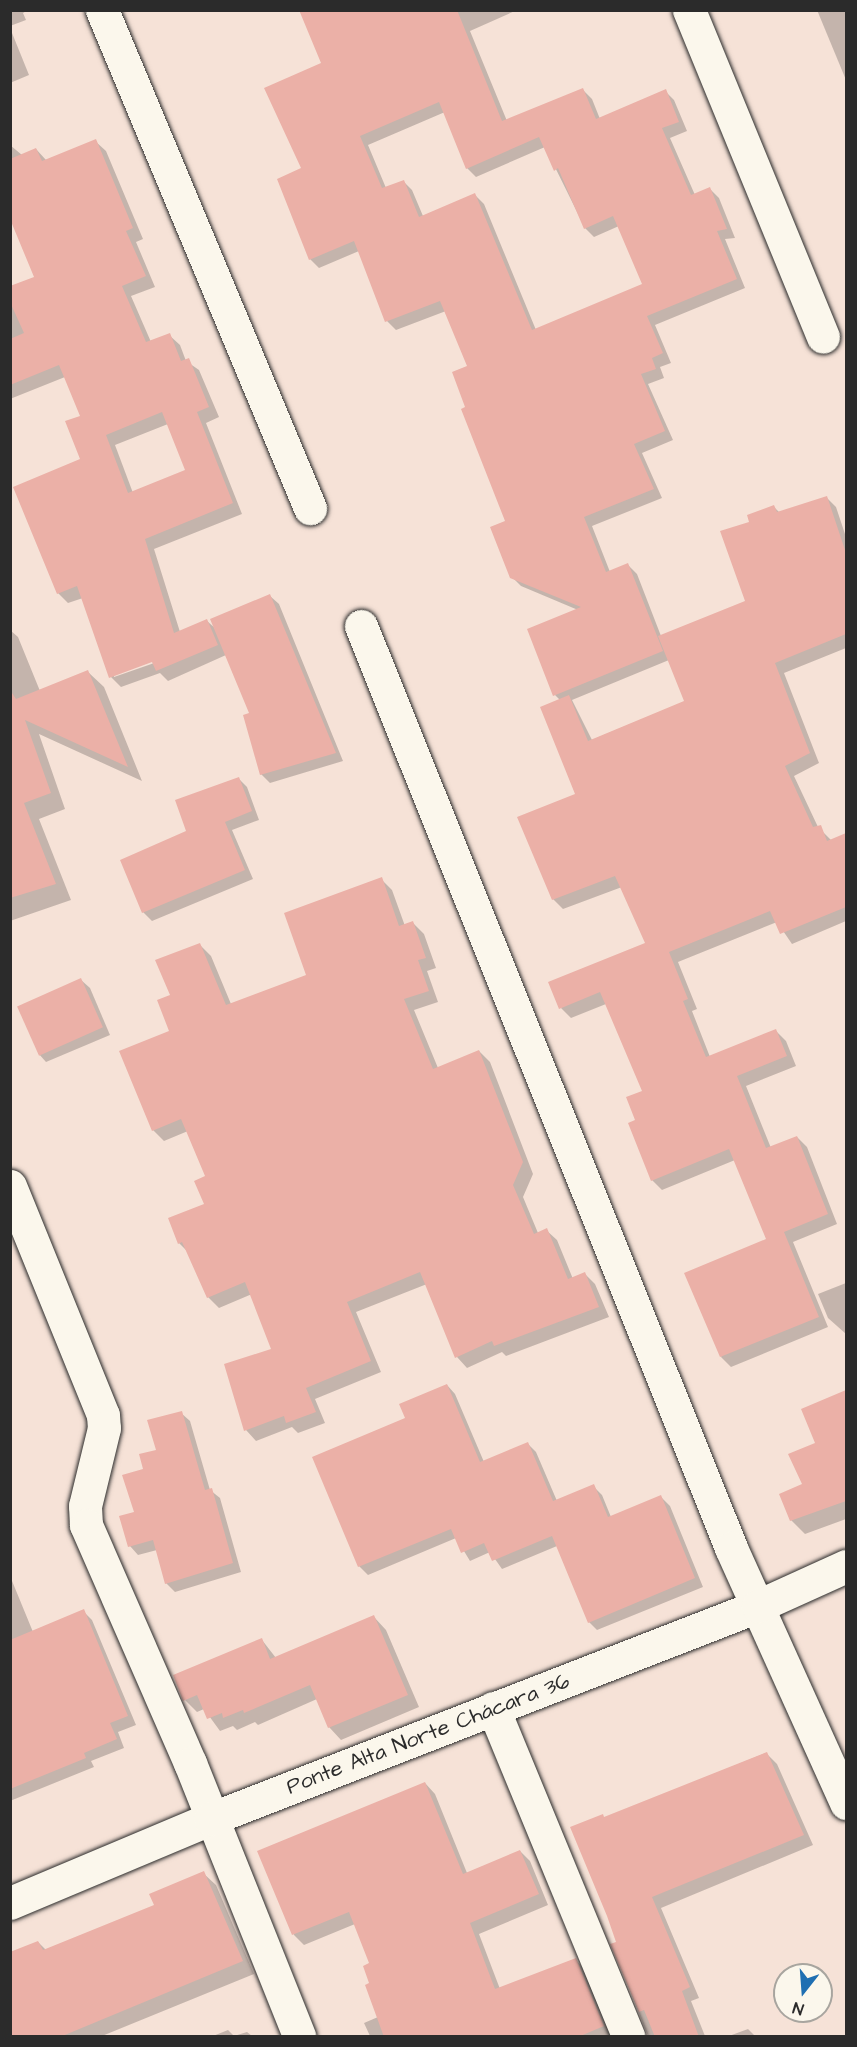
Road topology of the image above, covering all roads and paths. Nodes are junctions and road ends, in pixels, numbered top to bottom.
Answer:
1 (102, 10) edge
2 (689, 10) edge
3 (823, 337) dead end
4 (310, 508) dead end
5 (361, 626) dead end
6 (10, 1186) edge
7 (846, 1566) edge
8 (758, 1606) junction
9 (493, 1708) junction
10 (846, 1803) edge
11 (210, 1819) junction
12 (10, 1903) edge
13 (300, 2037) edge
14 (628, 2037) edge

1 - 4 street
2 - 3 street
5 - 8 street
6 - 11 street
7 - 8 street, Ponte Alta Norte Chácara 36
8 - 9 street, Ponte Alta Norte Chácara 36
8 - 10 street
9 - 11 street, Ponte Alta Norte Chácara 36
9 - 14 street
11 - 12 street, Ponte Alta Norte Chácara 36
11 - 13 street

